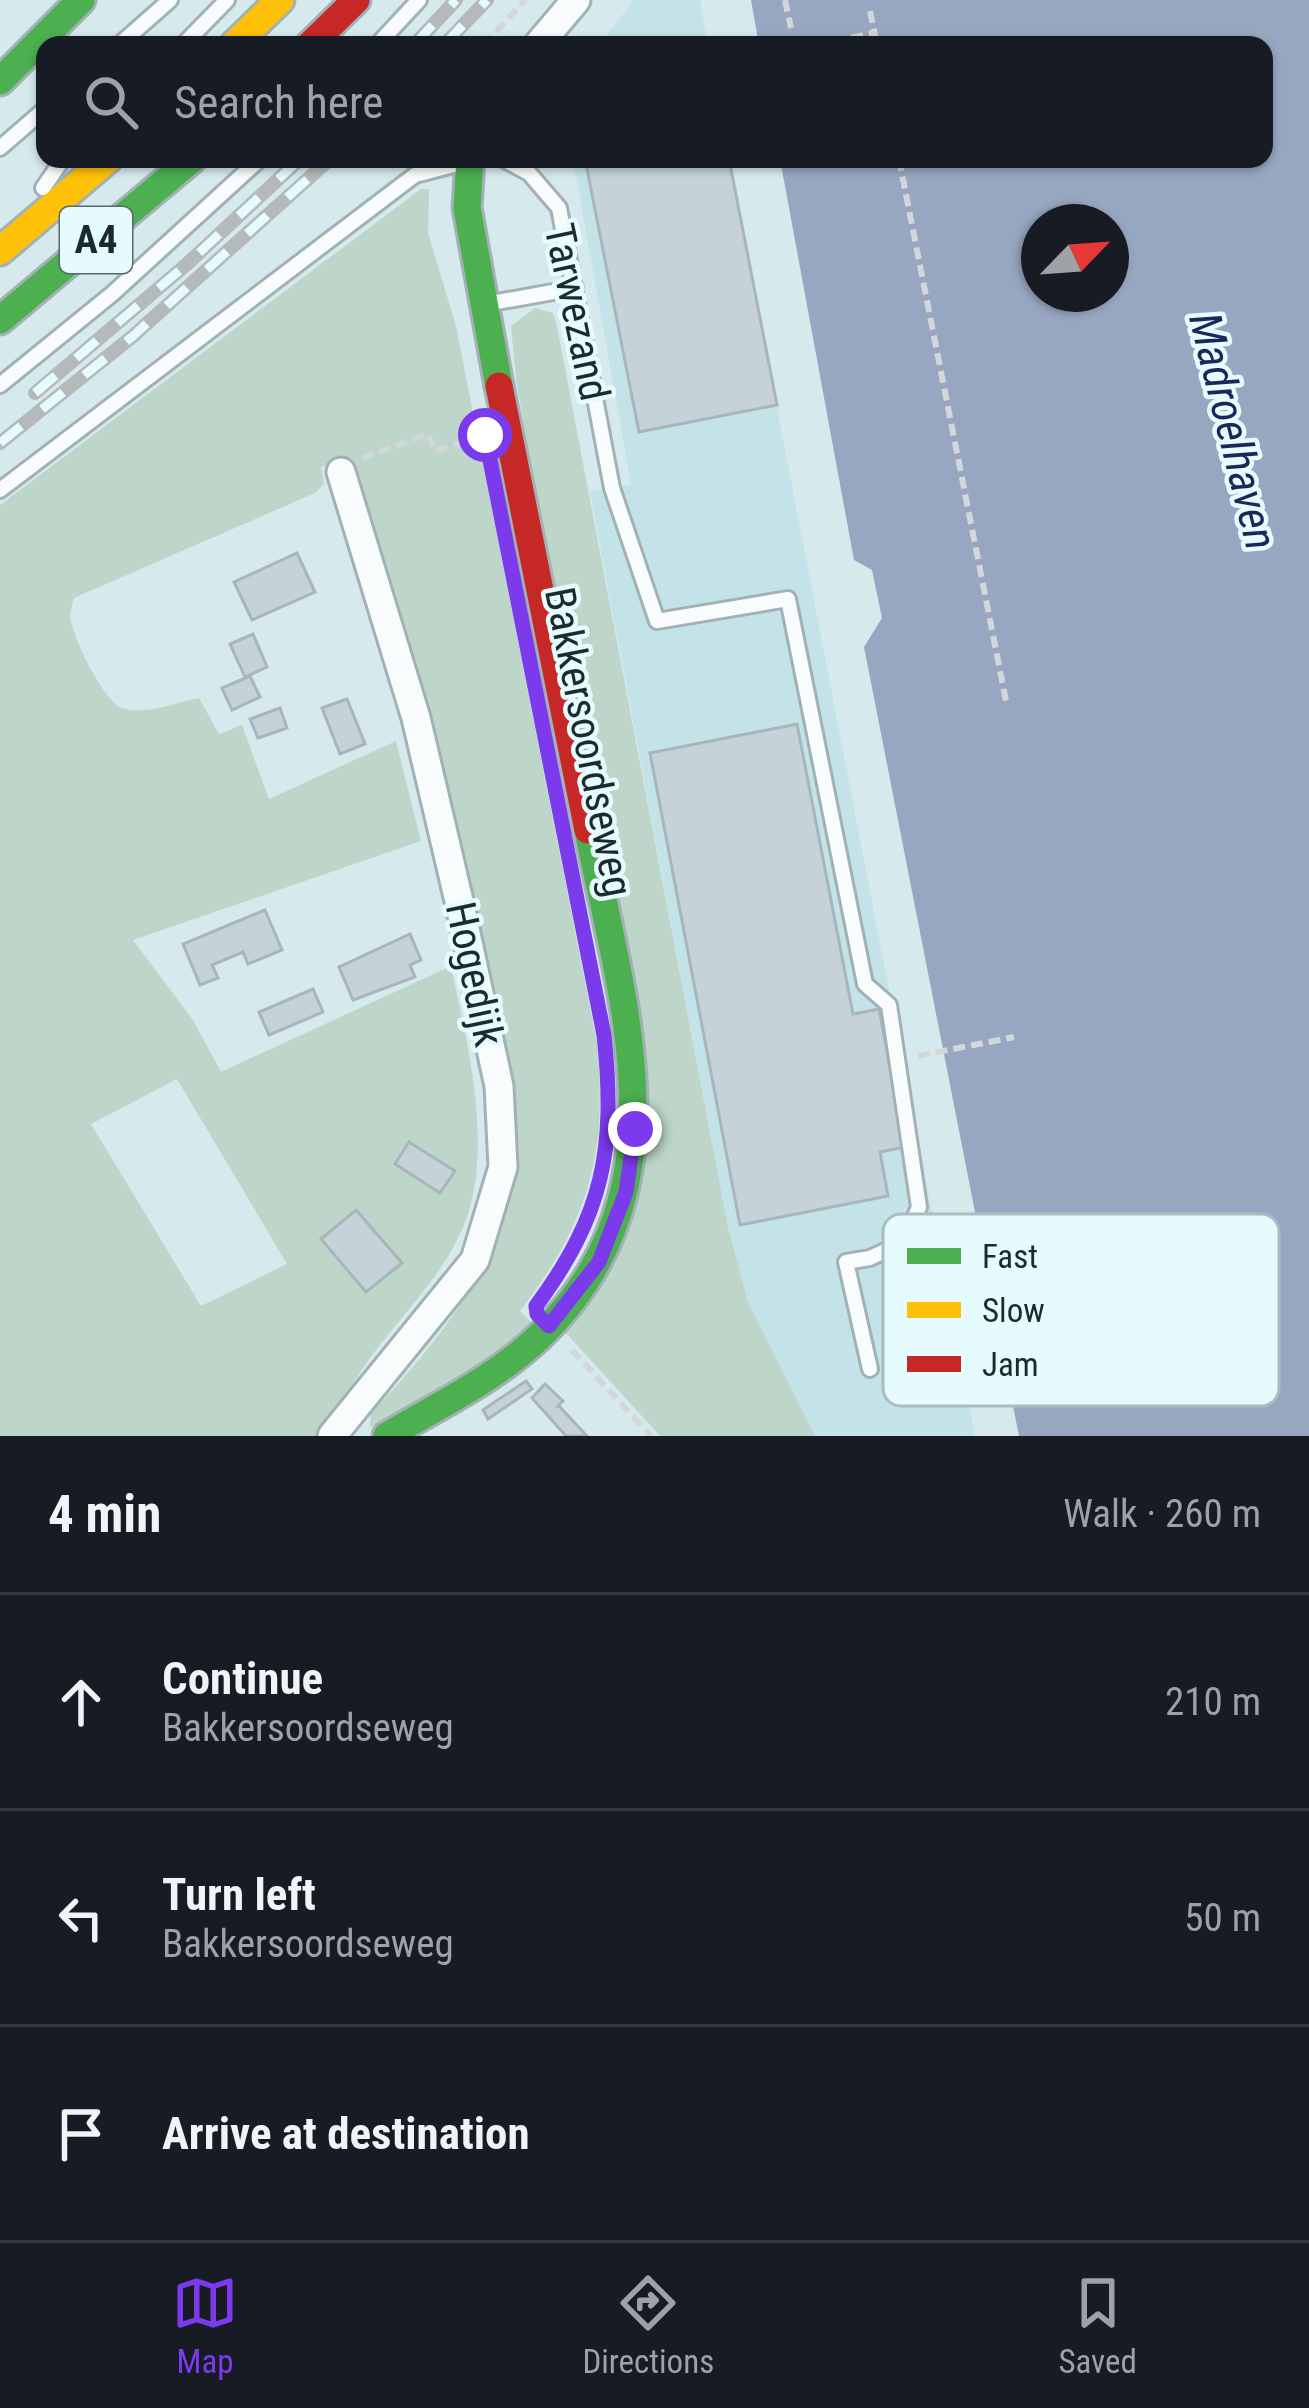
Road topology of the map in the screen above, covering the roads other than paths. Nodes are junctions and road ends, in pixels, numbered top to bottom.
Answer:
1 (81, 0) edge
2 (170, 0) edge
3 (227, 0) edge
4 (280, 0) edge
5 (356, 0) edge
6 (419, 0) edge
7 (576, 0) edge
8 (45, 36) edge
9 (129, 36) edge
10 (192, 36) edge
11 (243, 36) edge
12 (319, 36) edge
13 (385, 36) edge
14 (546, 36) edge
15 (36, 45) edge
16 (0, 81) edge
17 (36, 117) edge
18 (0, 148) edge
19 (57, 168) edge
20 (97, 168) edge
21 (181, 168) edge
22 (250, 168) edge
23 (442, 168) edge
24 (470, 168) edge
25 (521, 168) edge
26 (2, 249) edge
27 (575, 288) junction
28 (483, 304) junction
29 (0, 320) edge
30 (0, 385) edge
31 (341, 472) road end
32 (0, 490) edge
33 (916, 1214) edge
34 (883, 1252) edge
35 (870, 1369) dead end
36 (332, 1436) edge
37 (387, 1436) edge

1 - 8 main road
2 - 9 lane
3 - 10 lane
4 - 11 main road
5 - 12 main road
6 - 13 lane
7 - 14 street
15 - 16 main road
17 - 18 lane
19 - 26 lane, A4
20 - 26 main road, A4
21 - 29 main road, A4
22 - 30 lane
23 - 32 lane
24 - 28 main road, Bakkersoordseweg
25 - 27 lane, Tarwezand
27 - 28 lane
27 - 33 lane, Tarwezand
28 - 37 main road, Bakkersoordseweg
31 - 36 street, Hogedijk
34 - 35 lane, Tarwezand

